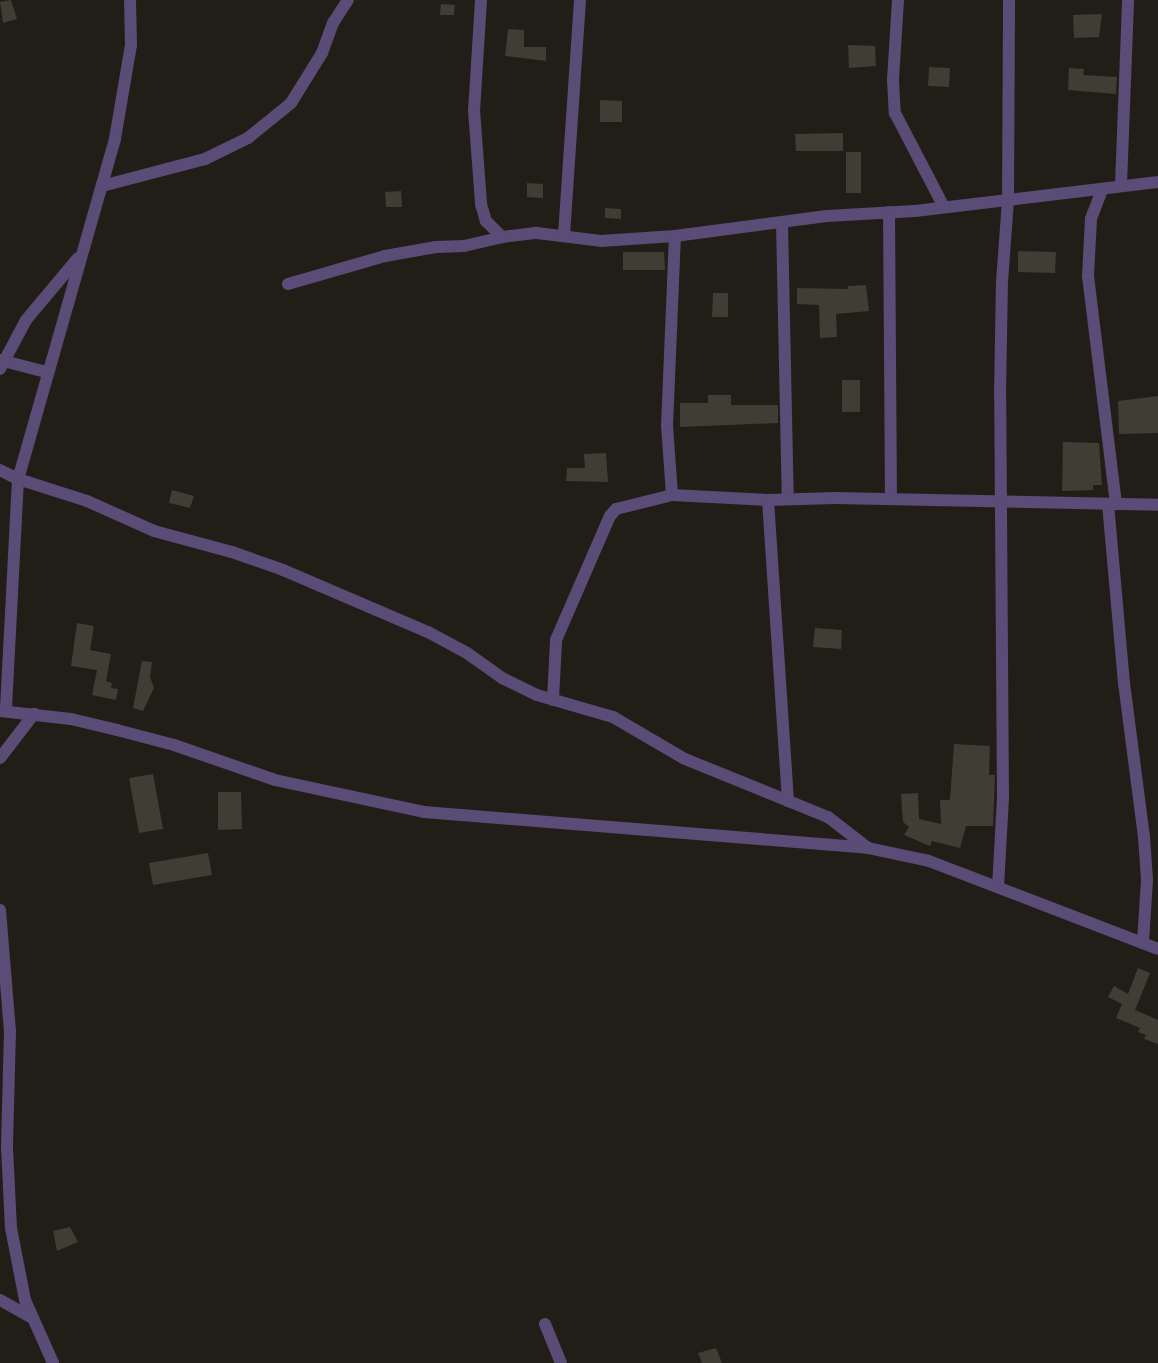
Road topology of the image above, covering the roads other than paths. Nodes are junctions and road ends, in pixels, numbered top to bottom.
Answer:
1 (130, 0) edge
2 (348, 0) edge
3 (481, 0) edge
4 (580, 0) edge
5 (898, 0) edge
6 (1009, 0) edge
7 (1128, 0) edge
8 (1158, 182) edge
9 (1121, 185) junction
10 (102, 186) junction
11 (1102, 190) junction
12 (1008, 200) junction
13 (944, 207) junction
14 (889, 212) junction
15 (782, 223) junction
16 (564, 235) junction
17 (675, 236) junction
18 (502, 237) junction
19 (81, 254) junction
20 (288, 284) dead end
21 (1, 363) edge
22 (46, 372) junction
23 (0, 470) edge
24 (18, 479) junction
25 (672, 495) junction
26 (788, 498) junction
27 (891, 499) junction
28 (768, 500) junction
29 (1002, 502) junction
30 (1112, 504) junction
31 (1158, 505) edge
32 (552, 700) junction
33 (3, 711) edge
34 (34, 714) junction
35 (0, 758) edge
36 (788, 801) junction
37 (868, 848) junction
38 (998, 887) junction
39 (0, 910) edge
40 (1143, 942) junction
41 (1158, 949) edge
42 (0, 1300) edge
43 (32, 1318) junction
44 (545, 1324) dead end
45 (53, 1363) edge
46 (561, 1363) edge

1 - 10 street
2 - 10 street
3 - 18 street
4 - 16 street
5 - 13 street
6 - 12 street
7 - 9 street
8 - 9 street
9 - 11 street
10 - 19 street
11 - 12 street
11 - 30 street
12 - 13 street
12 - 29 street
13 - 14 street
14 - 15 street
14 - 27 street
15 - 17 street
15 - 26 street
16 - 17 street
16 - 18 street
17 - 25 street
18 - 20 street
19 - 21 street
19 - 22 street
21 - 22 street
22 - 24 street
23 - 24 street
24 - 32 street
24 - 33 street
25 - 28 street
25 - 32 street
26 - 27 street
26 - 28 street
27 - 29 street
28 - 36 street
29 - 30 street
29 - 38 street
30 - 31 street
30 - 40 street
32 - 36 street
33 - 34 street
34 - 35 street
34 - 37 street
36 - 37 street
37 - 38 street
38 - 40 street
39 - 43 street
40 - 41 street
42 - 43 street
43 - 45 street
44 - 46 street

